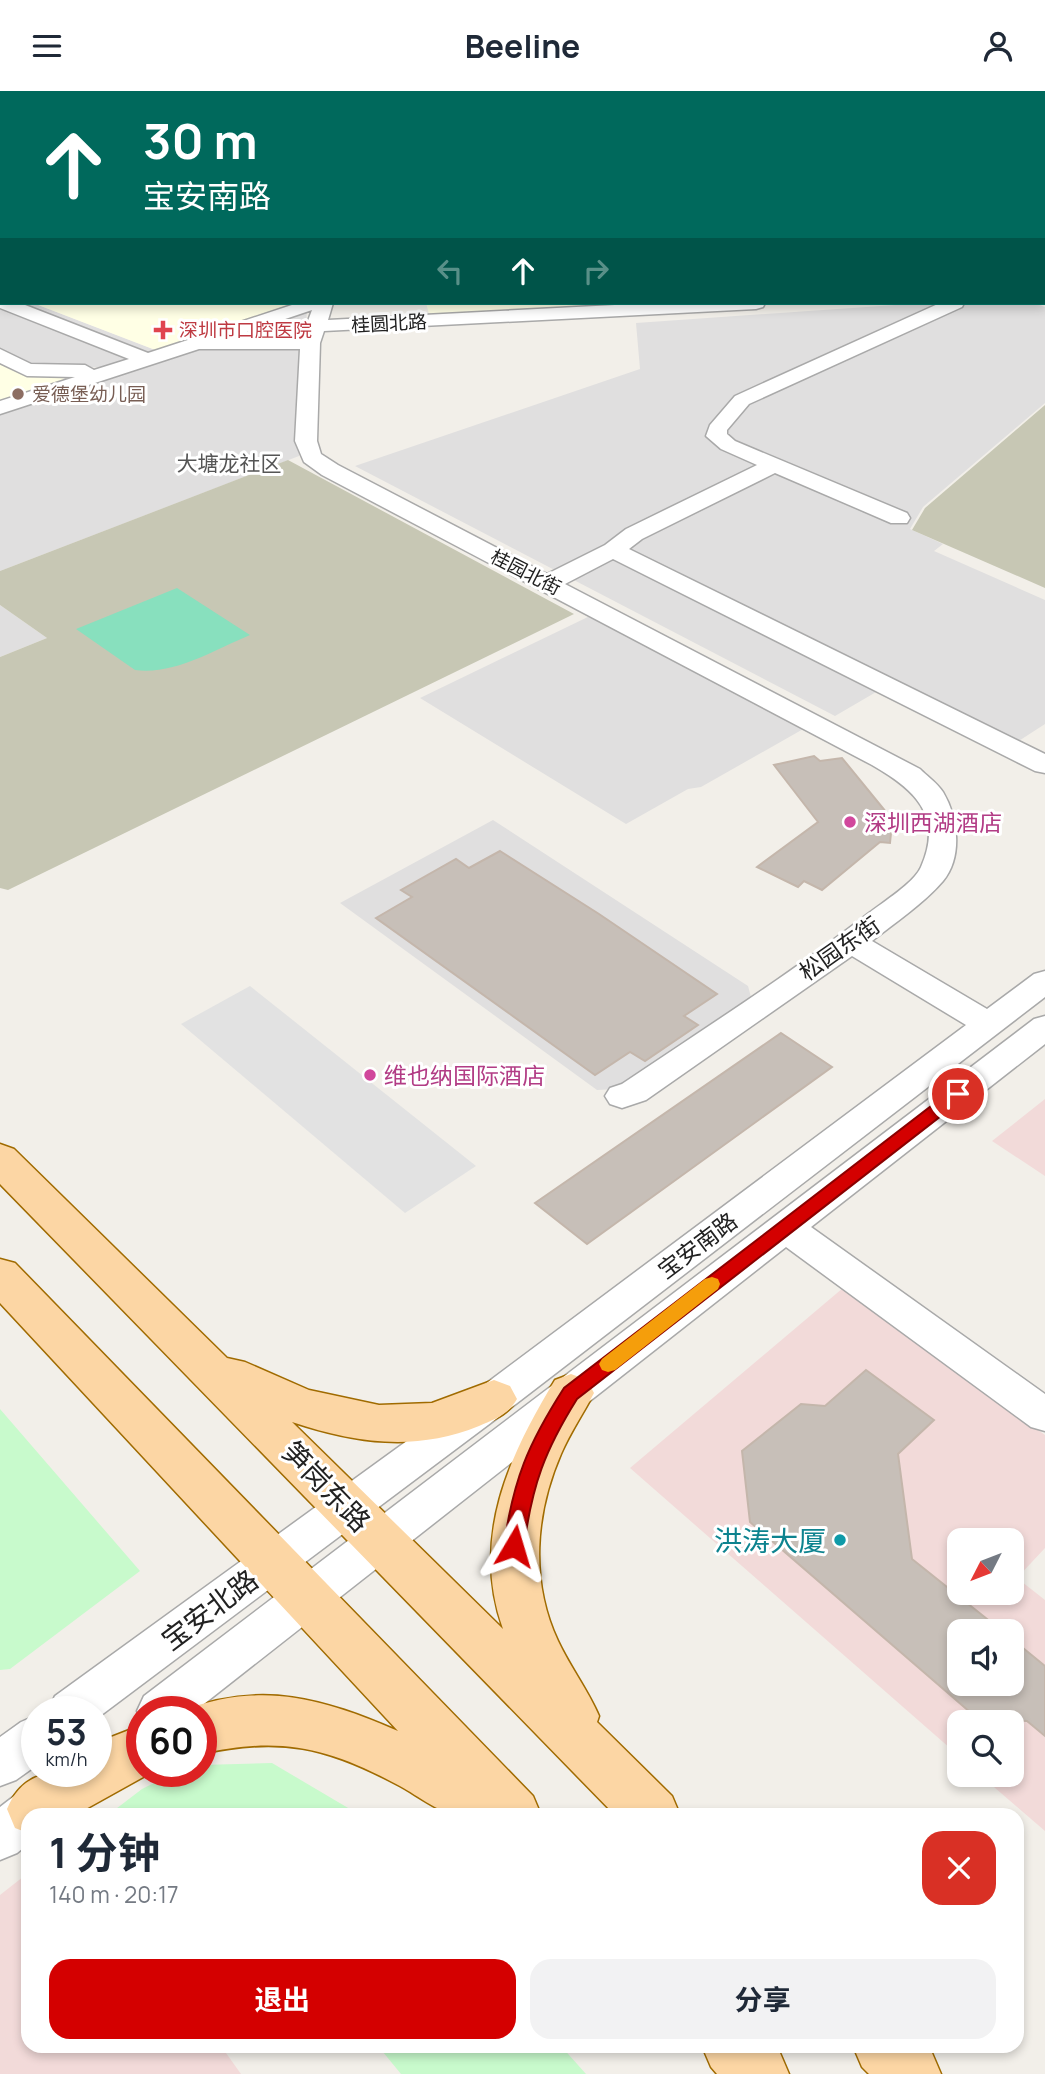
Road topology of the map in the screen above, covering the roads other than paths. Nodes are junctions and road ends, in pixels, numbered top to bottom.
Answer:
1 (10, 305) edge
2 (323, 305) edge
3 (714, 305) edge
4 (951, 305) edge
5 (313, 324) edge
6 (197, 343) junction
7 (0, 355) edge
8 (146, 359) junction
9 (108, 372) junction
10 (0, 408) edge
11 (774, 465) junction
12 (899, 519) dead end
13 (612, 550) junction
14 (548, 583) junction
15 (881, 758) joint
16 (1045, 765) edge
17 (851, 941) junction
18 (1045, 981) edge
19 (988, 1024) junction
20 (1045, 1027) edge
21 (622, 1096) dead end
22 (0, 1159) edge
23 (784, 1227) junction
24 (0, 1275) edge
25 (205, 1364) junction
26 (571, 1393) junction
27 (494, 1399) junction
28 (1045, 1415) edge
29 (347, 1506) junction
30 (380, 1541) junction
31 (273, 1560) junction
32 (308, 1598) junction
33 (91, 1696) edge
34 (180, 1696) edge
35 (217, 1727) edge
36 (126, 1738) edge
37 (112, 1748) edge
38 (21, 1749) edge
39 (126, 1757) edge
40 (598, 1760) junction
41 (0, 1764) edge
42 (62, 1787) edge
43 (35, 1808) edge
44 (40, 1808) edge
45 (492, 1808) edge
46 (507, 1808) edge
47 (646, 1808) edge
48 (740, 2053) edge
49 (890, 2053) edge
50 (759, 2074) edge
51 (911, 2074) edge

1 - 8 street
2 - 5 street, 桂园北街
3 - 5 street, 桂圆北路
4 - 11 street
5 - 6 street
5 - 6 street
5 - 14 street, 桂园北街
6 - 8 street
7 - 9 street
8 - 9 street
9 - 10 street
11 - 12 street
11 - 13 street
13 - 14 street
13 - 16 street
14 - 15 street, 桂园北街
15 - 17 street, 松园东街
17 - 19 street
17 - 21 street, 松园东街
18 - 19 street, 宝安南路
19 - 27 street, 宝安南路
20 - 23 street, 宝安南路
22 - 25 main road, 笋岗东路
23 - 26 street, 宝安南路
23 - 28 street
24 - 31 main road
25 - 27 main road
25 - 29 main road, 笋岗东路
26 - 30 street, 宝安南路
26 - 40 main road
27 - 29 street, 宝安南路
29 - 30 main road, 笋岗东路
29 - 31 street, 宝安北路
30 - 32 street
30 - 40 main road, 笋岗东路
31 - 32 main road
31 - 33 street, 宝安北路
32 - 34 street
32 - 46 main road
35 - 45 main road
36 - 37 street
38 - 41 street
39 - 44 main road
40 - 47 main road, 笋岗东路
42 - 43 street
48 - 50 main road
49 - 51 main road

